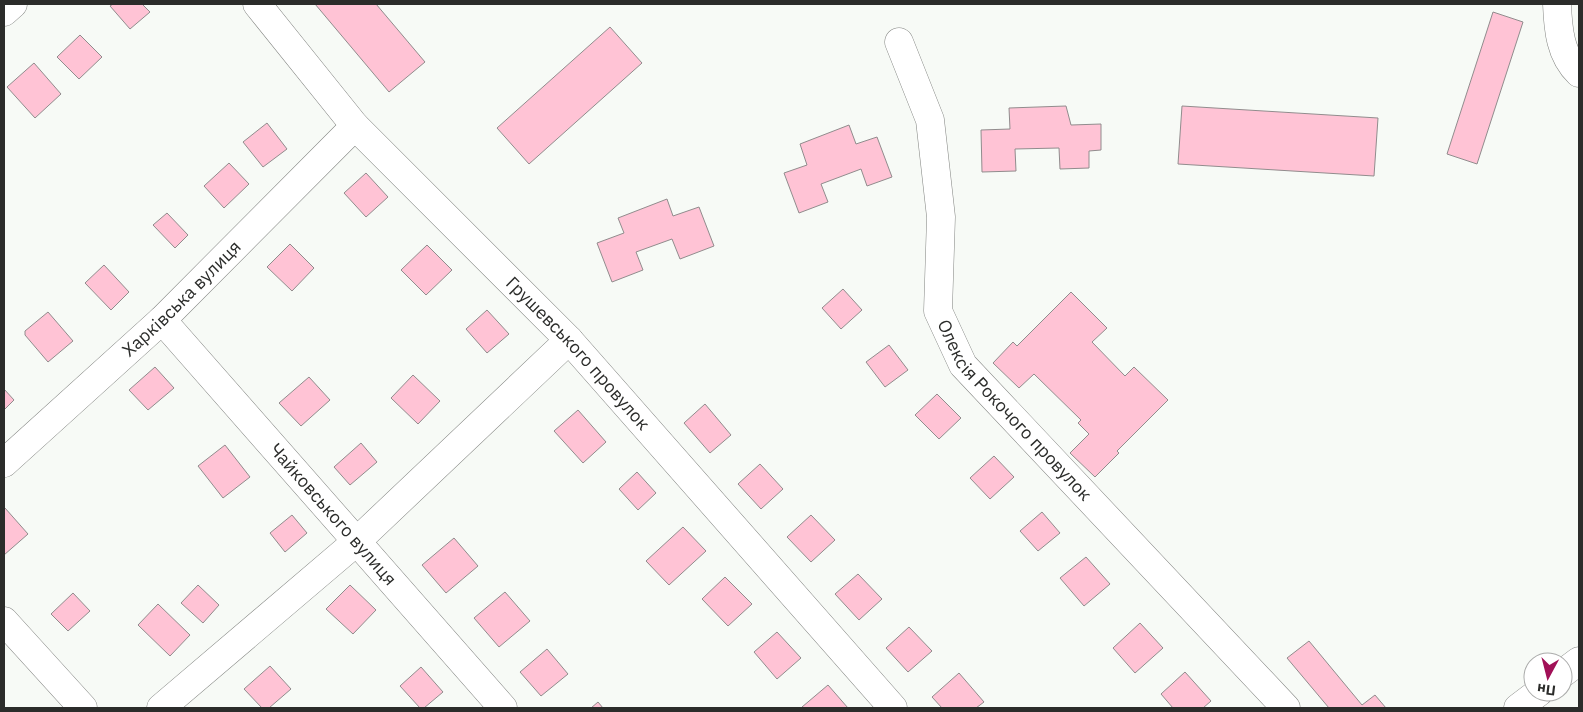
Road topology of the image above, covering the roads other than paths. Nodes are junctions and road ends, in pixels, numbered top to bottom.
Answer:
1 (13, 4) edge
2 (256, 4) edge
3 (1557, 4) edge
4 (4, 12) edge
5 (899, 42) dead end
6 (1579, 73) edge
7 (355, 126) junction
8 (162, 320) junction
9 (569, 340) junction
10 (4, 464) edge
11 (356, 542) junction
12 (4, 621) edge
13 (83, 708) edge
14 (161, 708) edge
15 (503, 708) edge
16 (893, 708) edge
17 (1286, 708) edge

1 - 4 street
2 - 7 street, Грушевського провулок
3 - 6 street
5 - 17 street, Олексія Рокочого провулок
7 - 8 street, Харківська вулиця
7 - 9 street, Грушевського провулок
8 - 10 street, Харківська вулиця
8 - 11 street, Чайковського вулиця
9 - 11 street
9 - 16 street, Грушевського провулок
11 - 14 street
11 - 15 street, Чайковського вулиця
12 - 13 street

